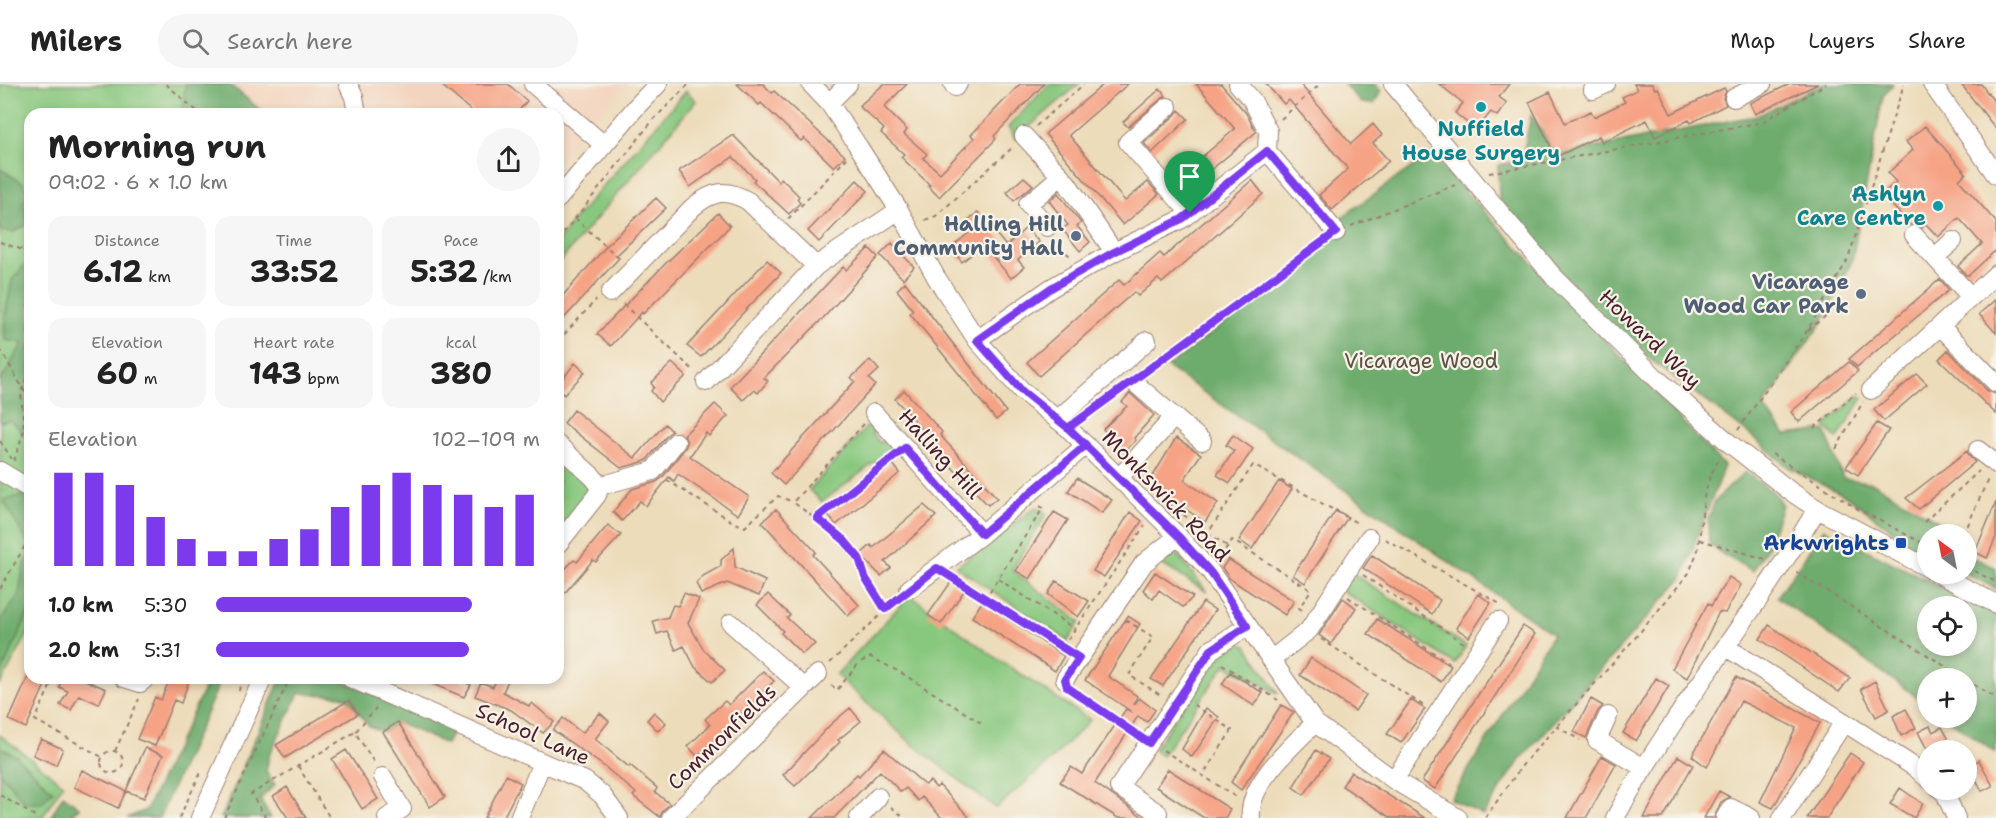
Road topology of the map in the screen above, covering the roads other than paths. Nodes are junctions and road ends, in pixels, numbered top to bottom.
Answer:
1 (348, 84) edge
2 (533, 84) edge
3 (658, 84) edge
4 (811, 84) edge
5 (848, 84) edge
6 (953, 84) edge
7 (958, 84) edge
8 (1238, 84) edge
9 (1393, 84) edge
10 (1762, 84) edge
11 (1932, 84) edge
12 (1734, 98) dead end
13 (829, 103) junction
14 (1168, 107) dead end
15 (356, 108) edge
16 (561, 108) edge
17 (564, 111) edge
18 (1024, 136) road end
19 (604, 145) junction
20 (1267, 151) junction
21 (1996, 175) edge
22 (1061, 176) junction
23 (564, 191) edge
24 (899, 210) junction
25 (1190, 213) junction
26 (1047, 226) road end
27 (1336, 232) road end
28 (1914, 235) dead end
29 (1953, 241) dead end
30 (1114, 252) junction
31 (1935, 257) junction
32 (816, 266) junction
33 (1996, 274) edge
34 (610, 293) road end
35 (1971, 297) junction
36 (1940, 326) junction
37 (977, 340) junction
38 (1147, 341) dead end
39 (706, 382) road end
40 (1134, 382) road end
41 (1996, 383) edge
42 (1871, 390) road end
43 (874, 413) road end
44 (1174, 417) junction
45 (1058, 419) junction
46 (1202, 441) dead end
47 (676, 442) dead end
48 (1086, 445) junction
49 (564, 450) edge
50 (7, 466) edge
51 (1119, 478) junction
52 (24, 483) edge
53 (600, 486) junction
54 (1817, 509) junction
55 (982, 534) junction
56 (1371, 534) road end
57 (564, 536) edge
58 (1178, 536) junction
59 (1917, 562) edge
60 (1958, 584) edge
61 (909, 589) road end
62 (1996, 604) edge
63 (1498, 621) road end
64 (731, 623) dead end
65 (1247, 626) junction
66 (1726, 647) junction
67 (1272, 659) junction
68 (818, 674) road end
69 (1065, 679) road end
70 (260, 684) edge
71 (363, 684) edge
72 (804, 688) junction
73 (1608, 716) dead end
74 (1844, 722) junction
75 (1315, 723) junction
76 (542, 763) junction
77 (1644, 768) junction
78 (1917, 769) edge
79 (383, 777) road end
80 (1394, 780) junction
81 (878, 797) dead end
82 (1948, 800) edge
83 (1251, 812) edge
84 (399, 815) edge
85 (200, 818) edge
86 (519, 818) edge
87 (619, 818) edge
88 (671, 818) edge
89 (860, 818) edge
90 (1155, 818) edge
91 (1458, 818) edge
92 (1615, 818) edge
93 (1725, 818) edge
94 (1751, 818) edge
95 (1782, 818) edge
96 (1956, 818) edge

1 - 15 street
2 - 16 street
3 - 19 street
4 - 13 street, Monkswick Road
5 - 13 street
6 - 7 street
8 - 20 street
9 - 54 street, Howard Way
10 - 12 street
11 - 21 street
13 - 24 street, Monkswick Road
14 - 25 street
17 - 19 street
18 - 22 street
19 - 23 street
20 - 25 street
20 - 27 street
22 - 26 street
22 - 30 street
24 - 32 street
24 - 37 street, Monkswick Road
25 - 30 street
28 - 31 street
29 - 31 street
30 - 37 street
31 - 35 street
32 - 34 street
32 - 39 street
33 - 35 street
35 - 36 street
36 - 41 street
36 - 42 street
37 - 45 street, Monkswick Road
38 - 45 street
40 - 44 street
43 - 55 street, Halling Hill
44 - 46 street
44 - 51 street
45 - 48 street, Monkswick Road
47 - 53 street
48 - 51 street, Monkswick Road
48 - 55 street
49 - 53 street
50 - 52 street
51 - 58 street, Monkswick Road
53 - 57 street
54 - 59 street, Howard Way
54 - 66 street
55 - 61 street
56 - 67 street
58 - 65 street, Monkswick Road
58 - 69 street
60 - 62 street
63 - 80 street
64 - 72 street, Commonfields
65 - 67 street, Monkswick Road
65 - 90 street
66 - 74 street
66 - 77 street
67 - 75 street, Monkswick Road
68 - 72 street, Commonfields
70 - 85 street
71 - 76 street, School Lane
72 - 88 street, Commonfields
73 - 77 street
74 - 78 street
74 - 95 street
75 - 80 street, Monkswick Road
75 - 83 street
76 - 86 street
76 - 87 street, School Lane
77 - 92 street
79 - 84 street
80 - 91 street, Monkswick Road
81 - 89 street
82 - 96 street
93 - 94 street

